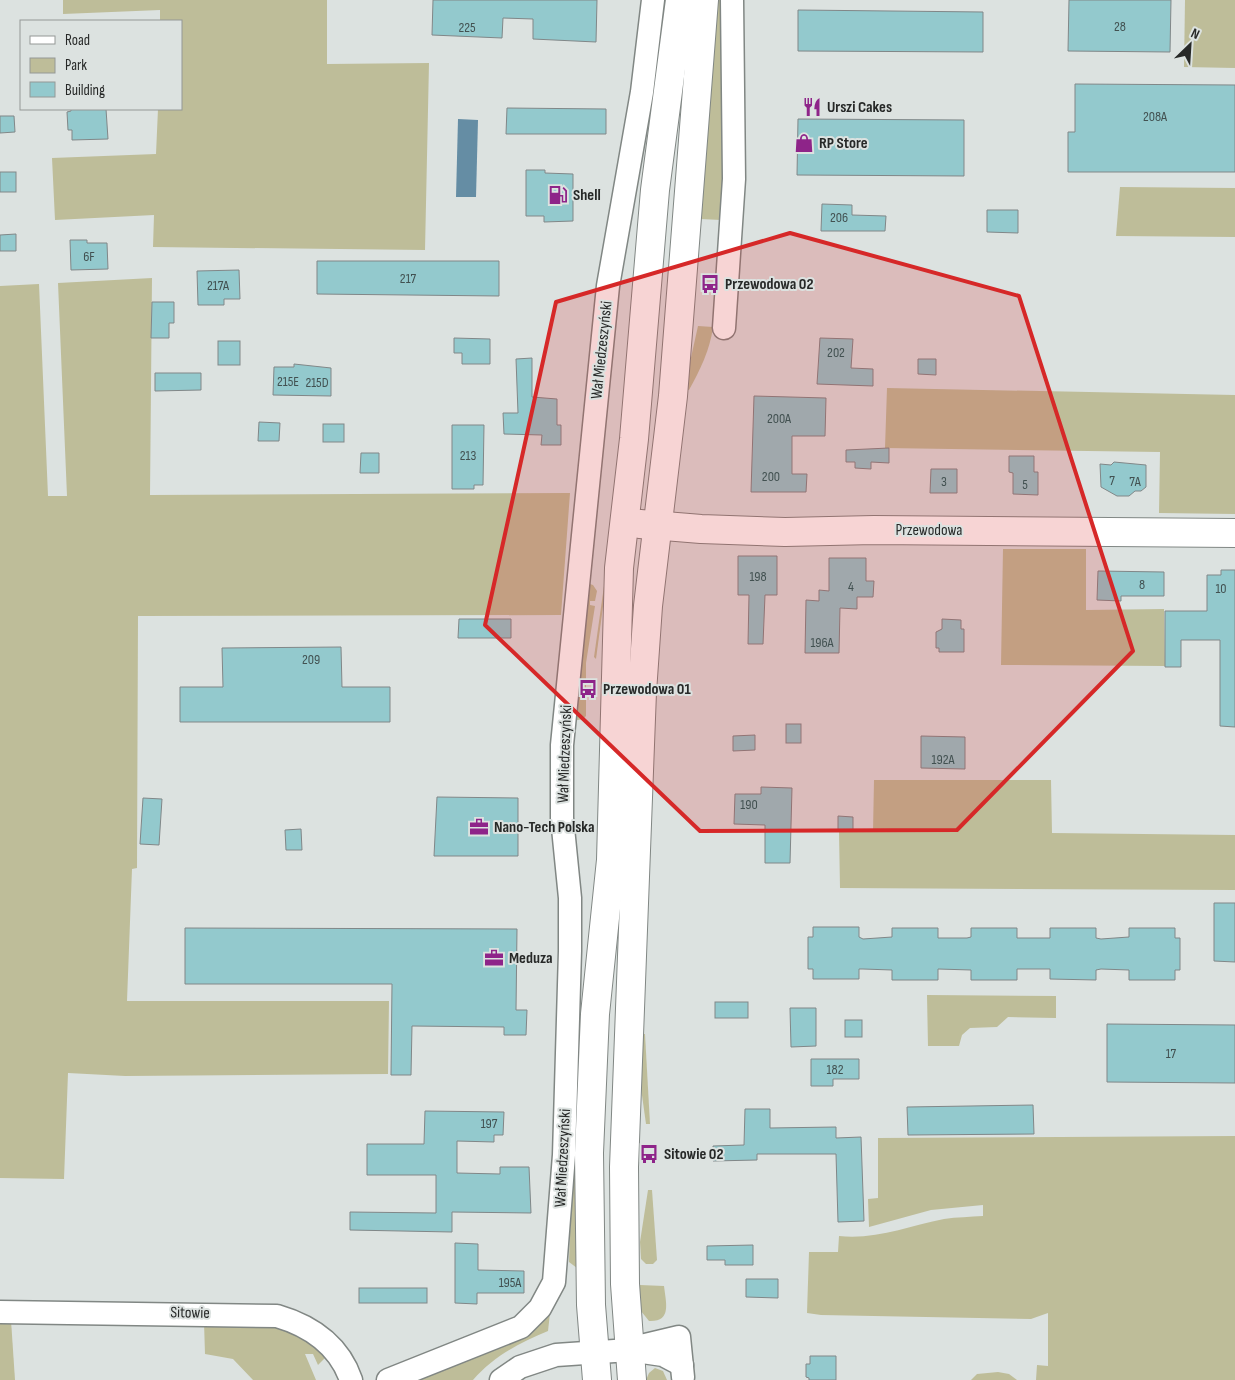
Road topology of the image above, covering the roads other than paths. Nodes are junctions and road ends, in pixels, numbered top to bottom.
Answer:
1 (653, 0) edge
2 (680, 0) edge
3 (704, 0) edge
4 (732, 0) edge
5 (724, 328) dead end
6 (624, 522) junction
7 (658, 526) junction
8 (1235, 533) edge
9 (0, 1312) edge
10 (629, 1350) junction
11 (594, 1353) junction
12 (682, 1372) edge
13 (351, 1380) edge
14 (388, 1380) edge
15 (501, 1380) edge
16 (597, 1380) edge
17 (632, 1380) edge

1 - 14 street, Wał Miedzeszyński
2 - 6 main road, Wał Miedzeszyński
3 - 7 main road
4 - 5 street
6 - 7 main road, Przewodowa
6 - 11 main road, Wał Miedzeszyński
7 - 8 main road, Przewodowa
7 - 10 main road
9 - 13 street, Sitowie
10 - 11 street
10 - 12 street
10 - 12 street
10 - 17 main road
11 - 15 street
11 - 16 main road, Wał Miedzeszyński

